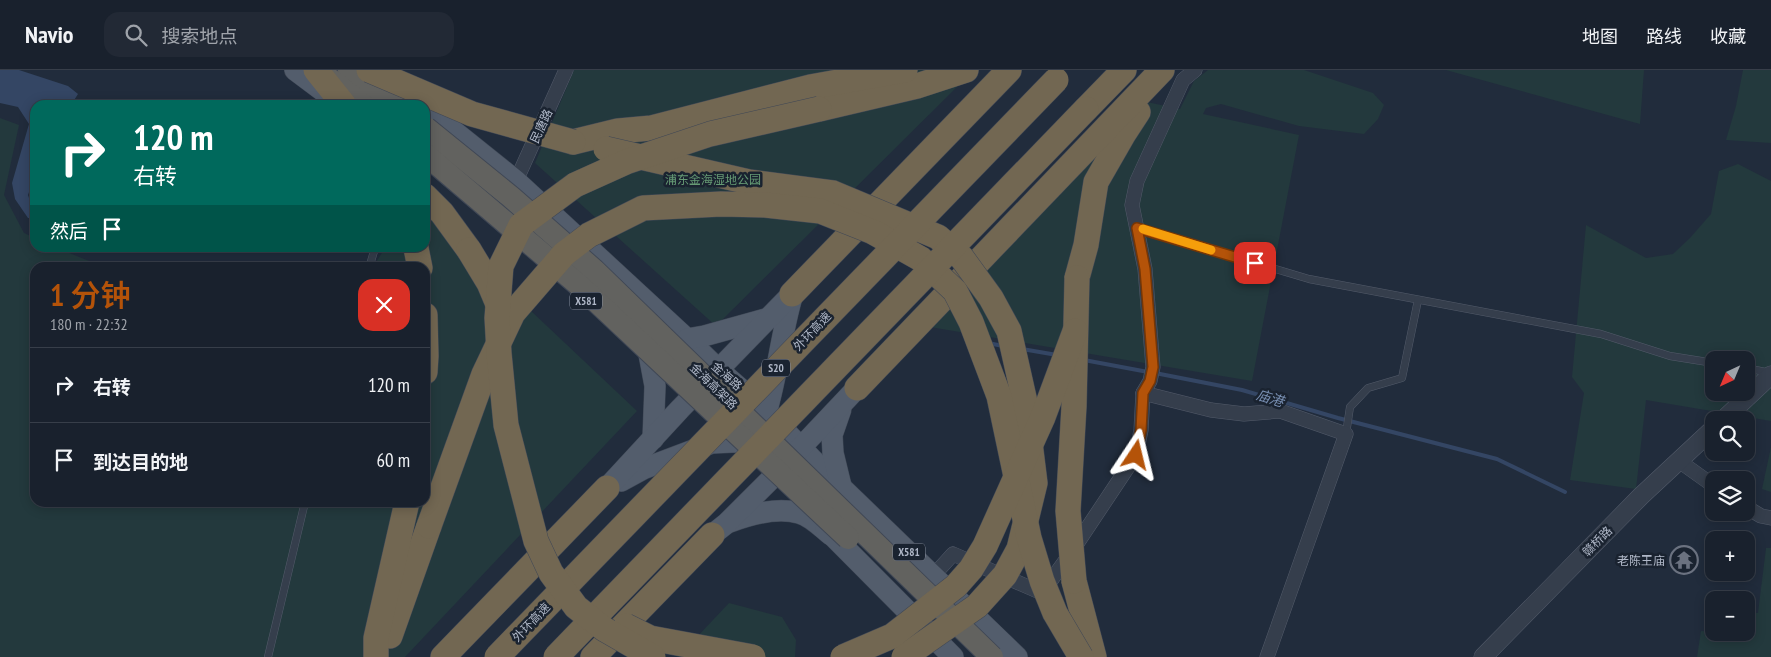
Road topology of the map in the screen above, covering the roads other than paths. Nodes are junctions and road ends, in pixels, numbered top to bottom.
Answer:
1 (295, 70) edge
2 (317, 70) edge
3 (349, 70) edge
4 (371, 70) edge
5 (566, 70) edge
6 (905, 70) edge
7 (966, 70) edge
8 (1009, 70) edge
9 (1124, 70) edge
10 (1162, 70) edge
11 (1167, 70) edge
12 (1194, 70) edge
13 (1061, 75) edge
14 (815, 98) junction
15 (336, 100) edge
16 (339, 100) edge
17 (356, 100) edge
18 (389, 100) edge
19 (413, 100) edge
20 (430, 112) edge
21 (430, 131) edge
22 (573, 142) junction
23 (430, 158) edge
24 (430, 172) edge
25 (516, 182) junction
26 (430, 201) edge
27 (1137, 228) junction
28 (792, 294) junction
29 (1418, 300) junction
30 (769, 318) junction
31 (1075, 331) junction
32 (687, 339) junction
33 (649, 354) junction
34 (1705, 362) edge
35 (719, 370) junction
36 (1755, 370) edge
37 (1771, 374) edge
38 (735, 384) junction
39 (1147, 387) junction
40 (850, 396) junction
41 (698, 405) junction
42 (1732, 411) edge
43 (767, 412) junction
44 (738, 415) junction
45 (1346, 432) junction
46 (759, 436) junction
47 (1705, 436) edge
48 (652, 439) junction
49 (734, 442) junction
50 (797, 443) junction
51 (1679, 461) junction
52 (768, 474) junction
53 (1705, 480) edge
54 (842, 487) junction
55 (607, 488) junction
56 (304, 507) edge
57 (1755, 512) edge
58 (404, 514) edge
59 (1771, 518) edge
60 (719, 529) junction
61 (831, 535) junction
62 (933, 576) junction
63 (268, 657) edge
64 (376, 657) edge
65 (382, 657) edge
66 (443, 657) edge
67 (497, 657) edge
68 (556, 657) edge
69 (593, 657) edge
70 (653, 657) edge
71 (752, 657) edge
72 (843, 657) edge
73 (904, 657) edge
74 (953, 657) edge
75 (973, 657) edge
76 (992, 657) edge
77 (1016, 657) edge
78 (1081, 657) edge
79 (1094, 657) edge
80 (1267, 657) edge
81 (1483, 657) edge

1 - 15 main road
2 - 16 highway
2 - 17 highway
3 - 18 highway
4 - 19 main road
4 - 22 highway, bridge
5 - 25 street, 民唐路
6 - 14 highway
7 - 14 highway
8 - 28 highway
9 - 68 highway, bridge
10 - 40 highway
11 - 31 highway, bridge
12 - 27 street
13 - 67 highway, 外环高速 / S20, bridge
14 - 22 highway
14 - 70 highway, bridge
20 - 25 main road, 金海路 / X581
21 - 76 highway, 金海高架路, bridge
22 - 73 highway, bridge
23 - 75 highway, 金海高架路, bridge
24 - 33 main road, X581
25 - 32 main road, 金海路 / X581
26 - 71 highway, bridge
27 - 29 lane
27 - 39 street
28 - 30 main road
28 - 43 main road
29 - 34 lane
29 - 45 lane
30 - 32 main road
30 - 35 main road
31 - 72 highway, bridge
31 - 79 highway, bridge
32 - 35 main road, 金海路 / X581
33 - 41 main road, X581
33 - 48 main road
35 - 38 main road, 金海路 / X581
35 - 41 main road
36 - 37 lane
37 - 42 street
38 - 43 main road, 金海路 / X581
38 - 44 main road
39 - 45 street
39 - 62 street
40 - 43 main road
40 - 50 main road
40 - 54 main road
41 - 44 main road
41 - 48 main road
41 - 49 main road, X581
43 - 44 main road
43 - 46 main road
43 - 50 main road, 金海路 / X581
44 - 49 main road
45 - 80 street
46 - 49 main road
46 - 50 main road
46 - 52 main road
47 - 51 street, 赣桥路
48 - 55 main road
49 - 52 main road, X581
49 - 55 main road
49 - 60 main road
50 - 52 main road
50 - 54 main road, 金海路 / X581
51 - 53 street
51 - 81 street, 赣桥路
52 - 60 main road
52 - 61 main road, X581
54 - 62 main road, 金海路 / X581
55 - 66 highway
56 - 63 lane
57 - 59 street
58 - 64 highway
60 - 61 main road
60 - 69 highway
61 - 74 main road, X581
62 - 77 main road, 金海路 / X581
65 - 78 highway, bridge

